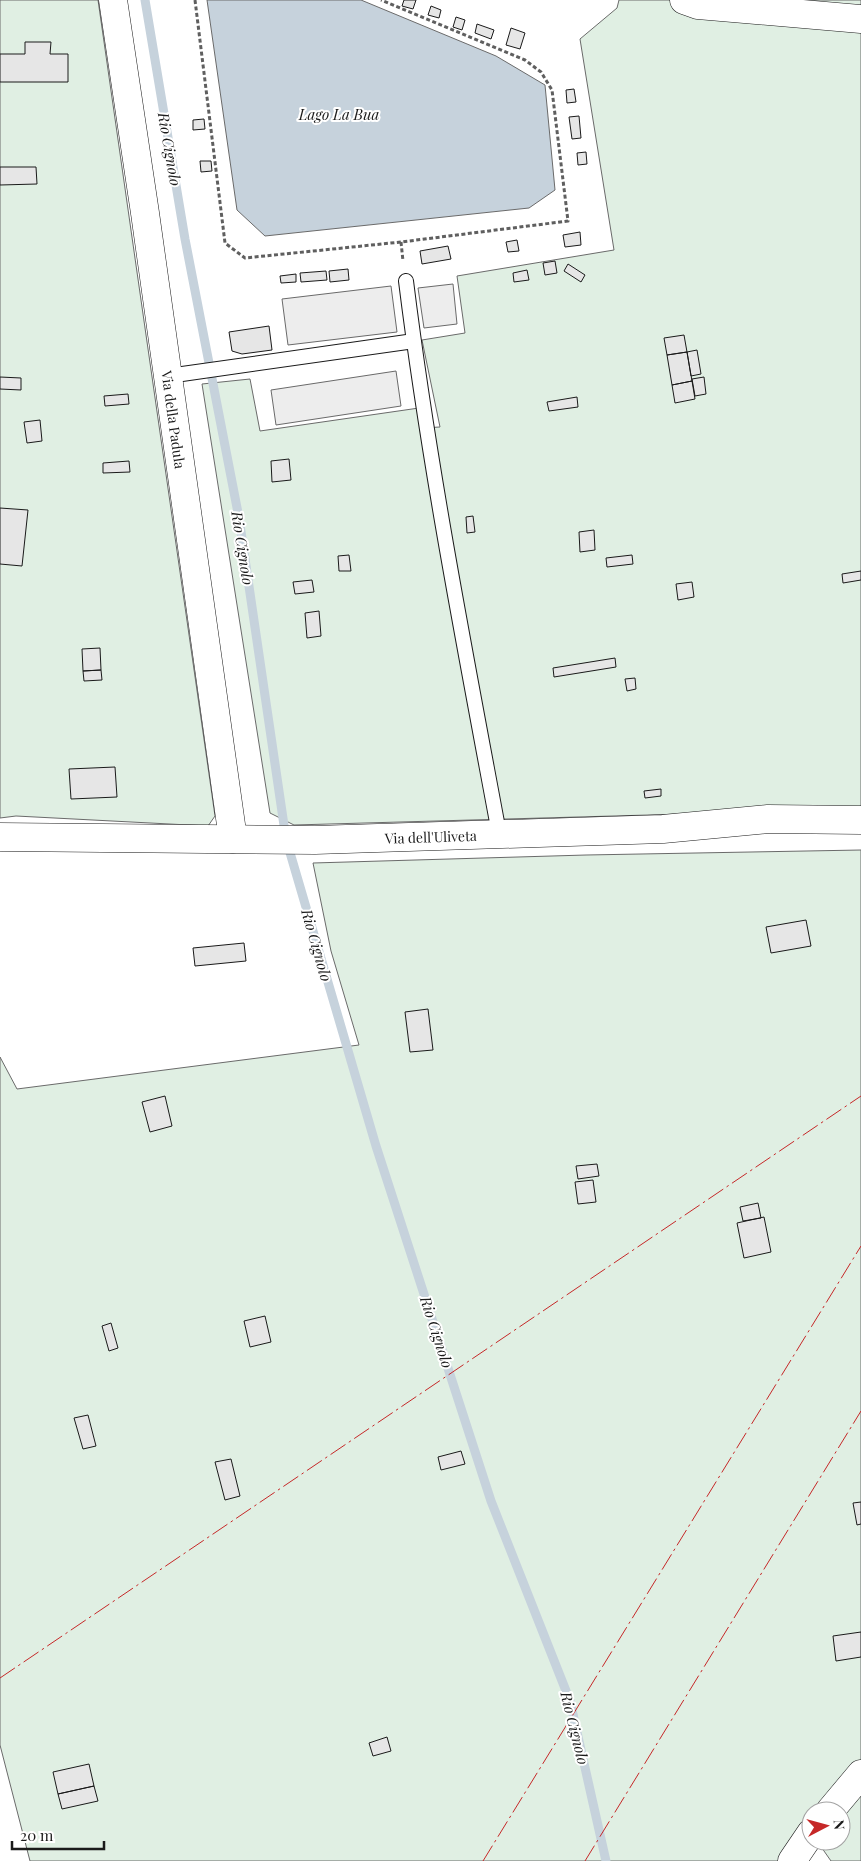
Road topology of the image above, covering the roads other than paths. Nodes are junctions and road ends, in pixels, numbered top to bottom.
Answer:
1 (113, 0) edge
2 (684, 0) edge
3 (861, 16) edge
4 (406, 281) dead end
5 (414, 341) junction
6 (179, 374) junction
7 (861, 820) edge
8 (500, 833) junction
9 (0, 837) edge
10 (233, 839) junction
11 (861, 1774) edge
12 (838, 1801) edge
13 (801, 1848) edge
14 (792, 1861) edge

1 - 6 street, Via della Padula
2 - 3 street
4 - 5 lane
5 - 6 lane
5 - 8 lane
6 - 10 street, Via della Padula
7 - 8 street, Via dell'Uliveta
8 - 10 street, Via dell'Uliveta
9 - 10 street, Via dell'Uliveta
11 - 12 street
13 - 14 street

